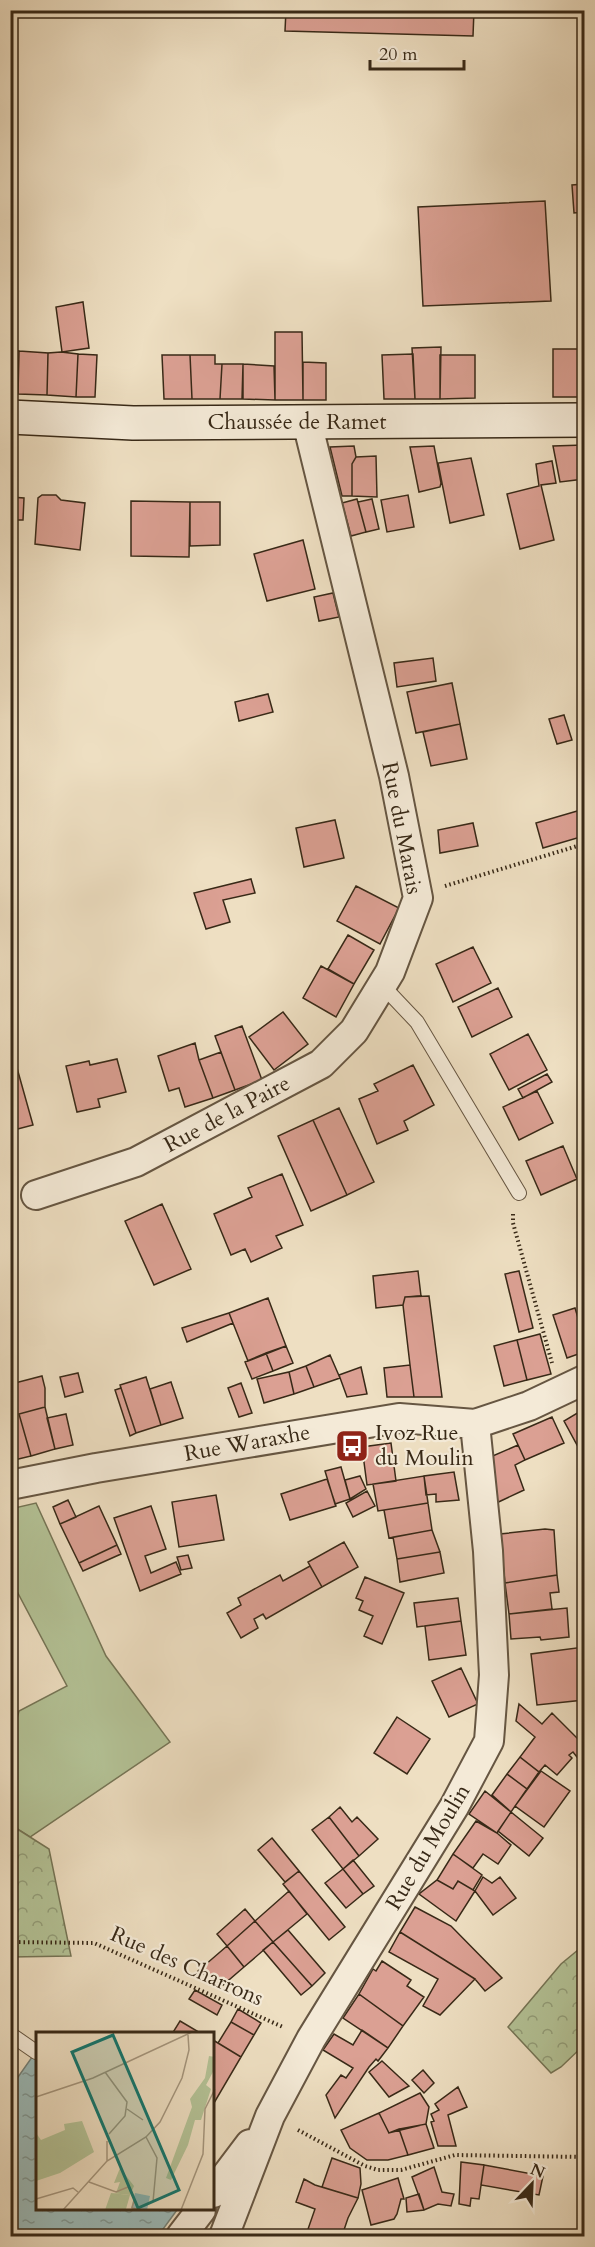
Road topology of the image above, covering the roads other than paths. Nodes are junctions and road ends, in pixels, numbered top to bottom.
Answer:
1 (10, 417) edge
2 (585, 420) edge
3 (306, 422) junction
4 (381, 984) junction
5 (519, 1193) road end
6 (36, 1195) dead end
7 (573, 1386) edge
8 (475, 1424) junction
9 (10, 1485) edge
10 (10, 2034) edge
11 (36, 2052) dead end
12 (270, 2116) junction
13 (214, 2192) edge
14 (200, 2211) edge
15 (181, 2236) edge
16 (224, 2236) edge

1 - 3 main road, Chaussée de Ramet
2 - 3 main road, Chaussée de Ramet
3 - 4 street, Rue du Marais
4 - 5 lane
4 - 6 street, Rue de la Paire
7 - 8 street, Rue Waraxhe
8 - 9 street, Rue Waraxhe
8 - 12 street, Rue du Moulin
10 - 11 lane
12 - 13 street
12 - 16 street, Rue du Moulin
14 - 15 street

